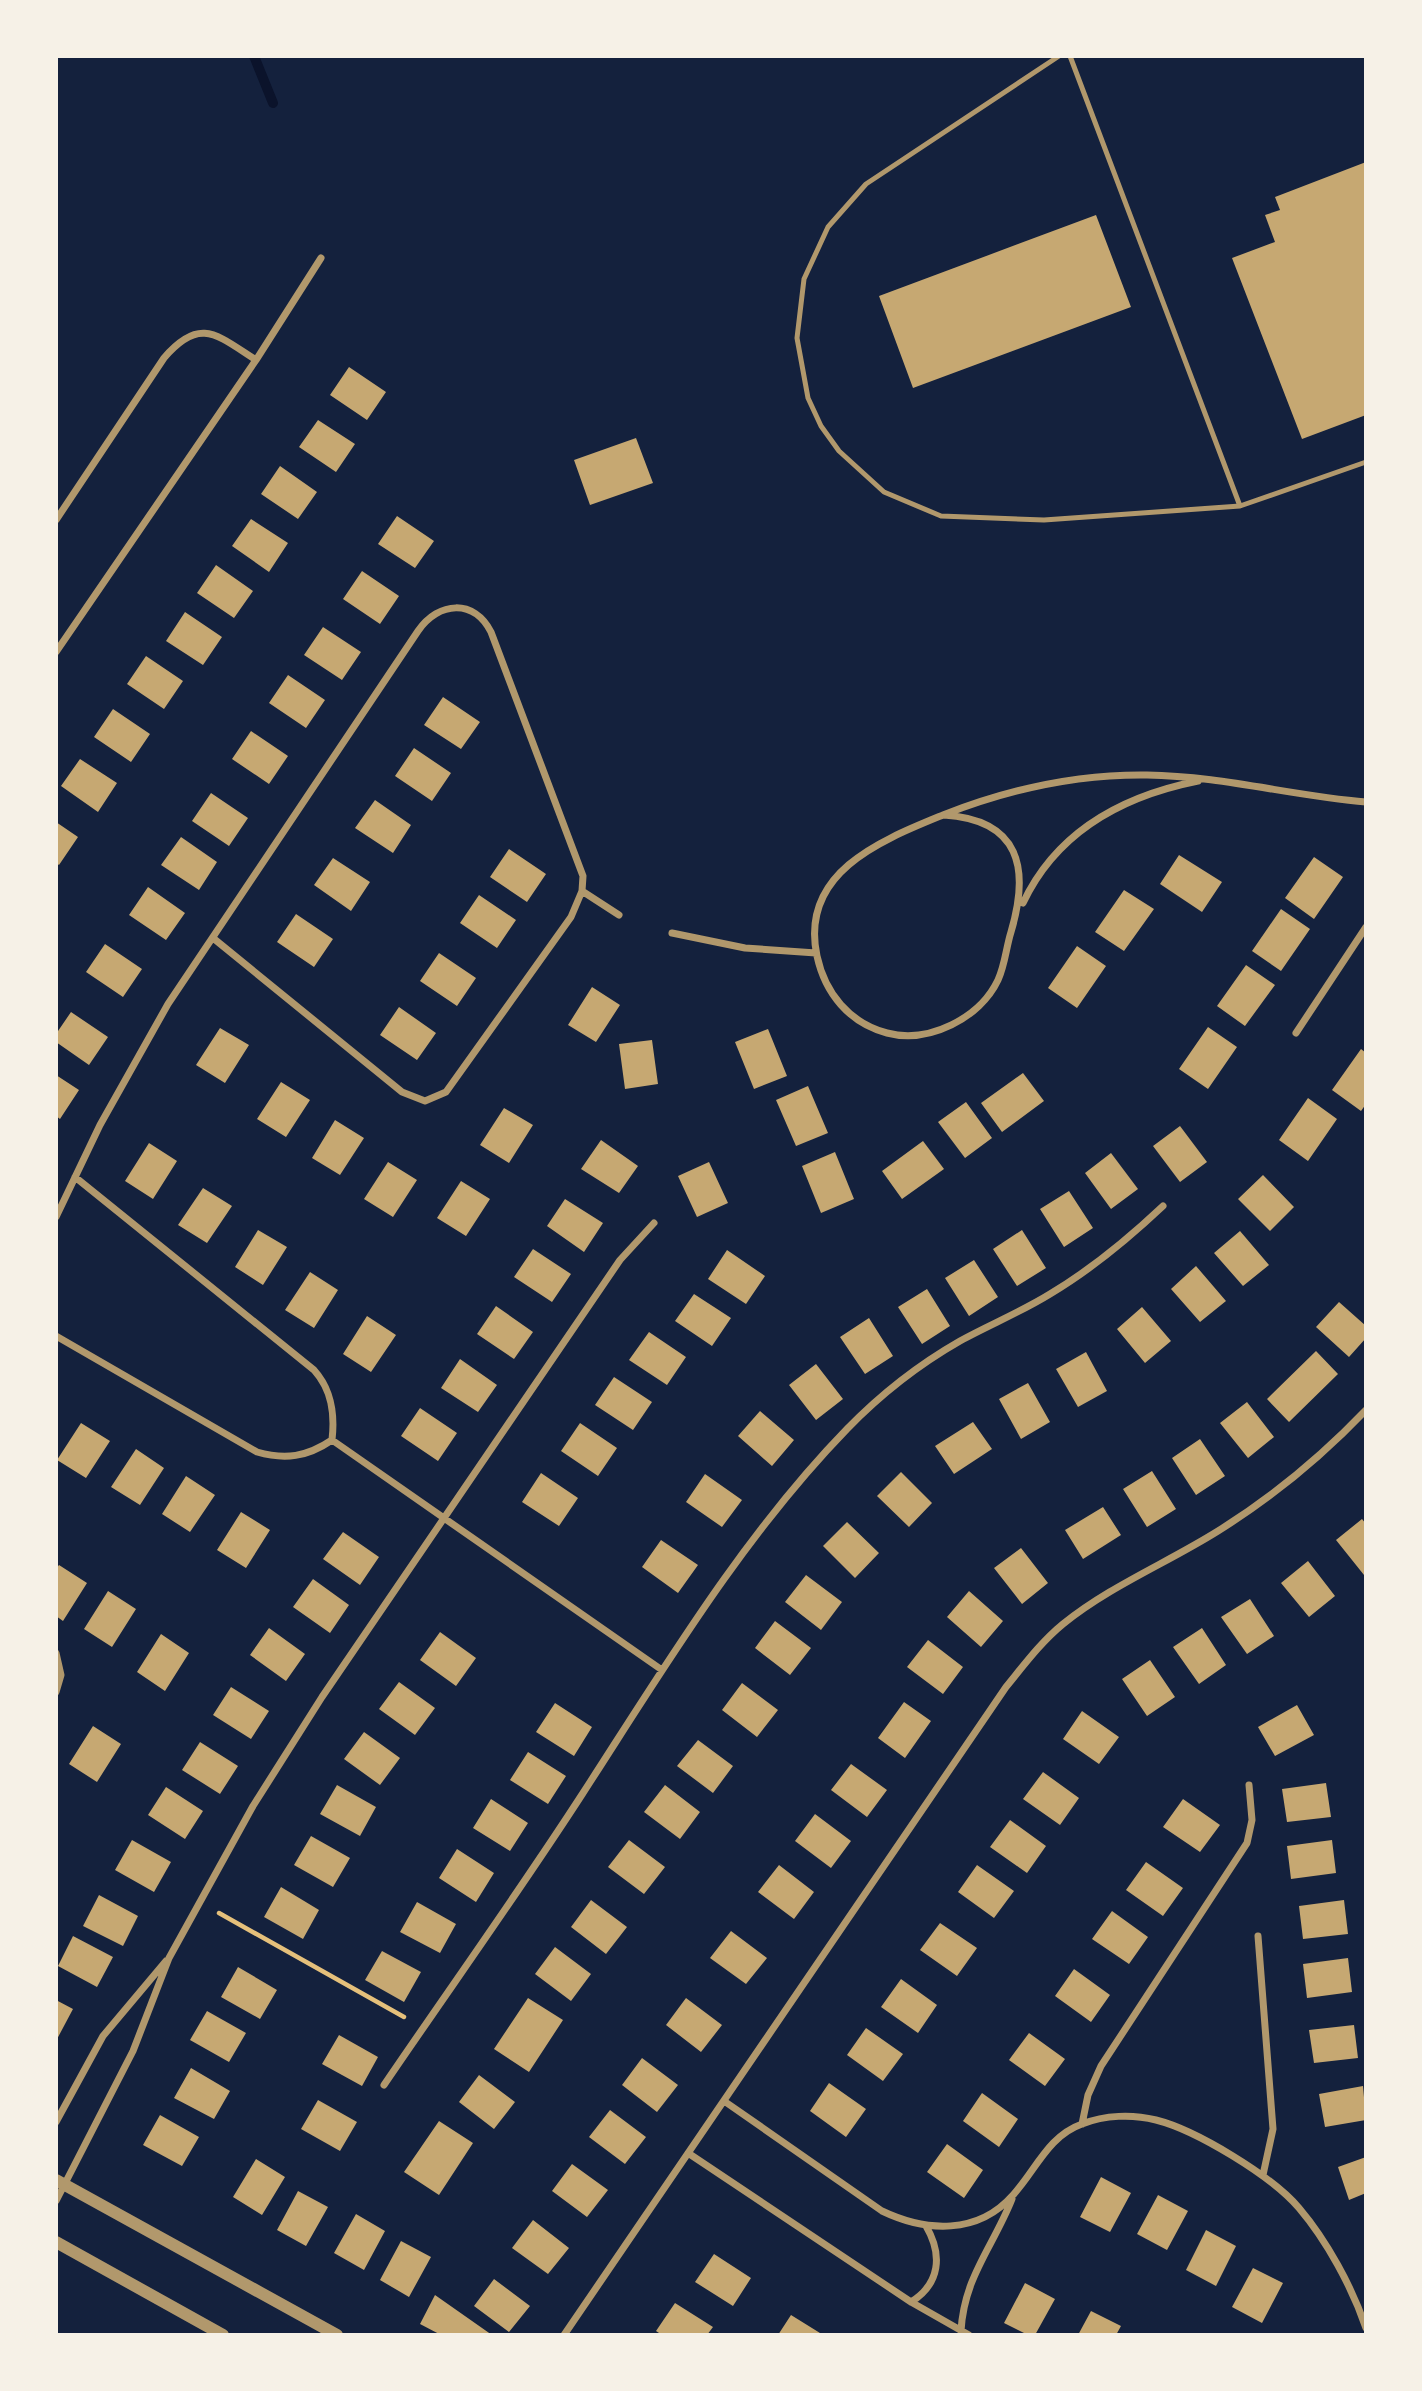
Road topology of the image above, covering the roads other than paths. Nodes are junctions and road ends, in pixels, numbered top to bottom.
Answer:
1 (1059, 56) edge
2 (1070, 56) edge
3 (321, 258) dead end
4 (256, 360) junction
5 (1366, 462) edge
6 (1240, 506) junction
7 (56, 520) edge
8 (56, 652) edge
9 (1206, 780) junction
10 (1366, 802) edge
11 (944, 815) junction
12 (582, 891) junction
13 (1017, 914) junction
14 (619, 915) dead end
15 (1366, 927) edge
16 (672, 933) dead end
17 (213, 938) junction
18 (816, 953) junction
19 (1296, 1033) dead end
20 (75, 1177) junction
21 (1163, 1206) dead end
22 (56, 1217) edge
23 (654, 1223) dead end
24 (56, 1336) edge
25 (1366, 1410) edge
26 (332, 1440) junction
27 (445, 1519) junction
28 (56, 1653) edge
29 (662, 1670) junction
30 (56, 1692) edge
31 (1249, 1785) dead end
32 (1258, 1936) dead end
33 (169, 1958) junction
34 (384, 2085) dead end
35 (724, 2101) junction
36 (56, 2122) edge
37 (1082, 2124) junction
38 (688, 2153) junction
39 (1262, 2175) junction
40 (60, 2182) edge
41 (1013, 2195) junction
42 (56, 2202) edge
43 (926, 2226) junction
44 (56, 2242) edge
45 (911, 2302) junction
46 (1366, 2328) edge
47 (961, 2331) junction
48 (223, 2335) edge
49 (337, 2335) edge
50 (564, 2335) edge
51 (969, 2335) edge

1 - 6 lane
2 - 6 lane
3 - 4 street
4 - 7 street
4 - 8 street
5 - 6 lane
9 - 10 street
9 - 11 street
9 - 13 street
11 - 13 street
11 - 18 street
12 - 14 street
12 - 17 street
12 - 17 street
13 - 18 street
15 - 19 street
16 - 18 street
17 - 20 street
20 - 22 street
20 - 26 street
21 - 29 street
23 - 27 street
24 - 26 street
25 - 35 street
26 - 27 street
27 - 29 street
27 - 33 street
28 - 30 street
29 - 34 street
31 - 37 street
32 - 39 street
33 - 36 street
33 - 40 street
35 - 38 street
35 - 43 street
37 - 39 street
37 - 41 street
38 - 45 street
38 - 50 street
39 - 46 street
40 - 42 street
40 - 49 street
41 - 43 street
41 - 47 street
43 - 45 street
44 - 48 street
45 - 47 street
47 - 51 street

